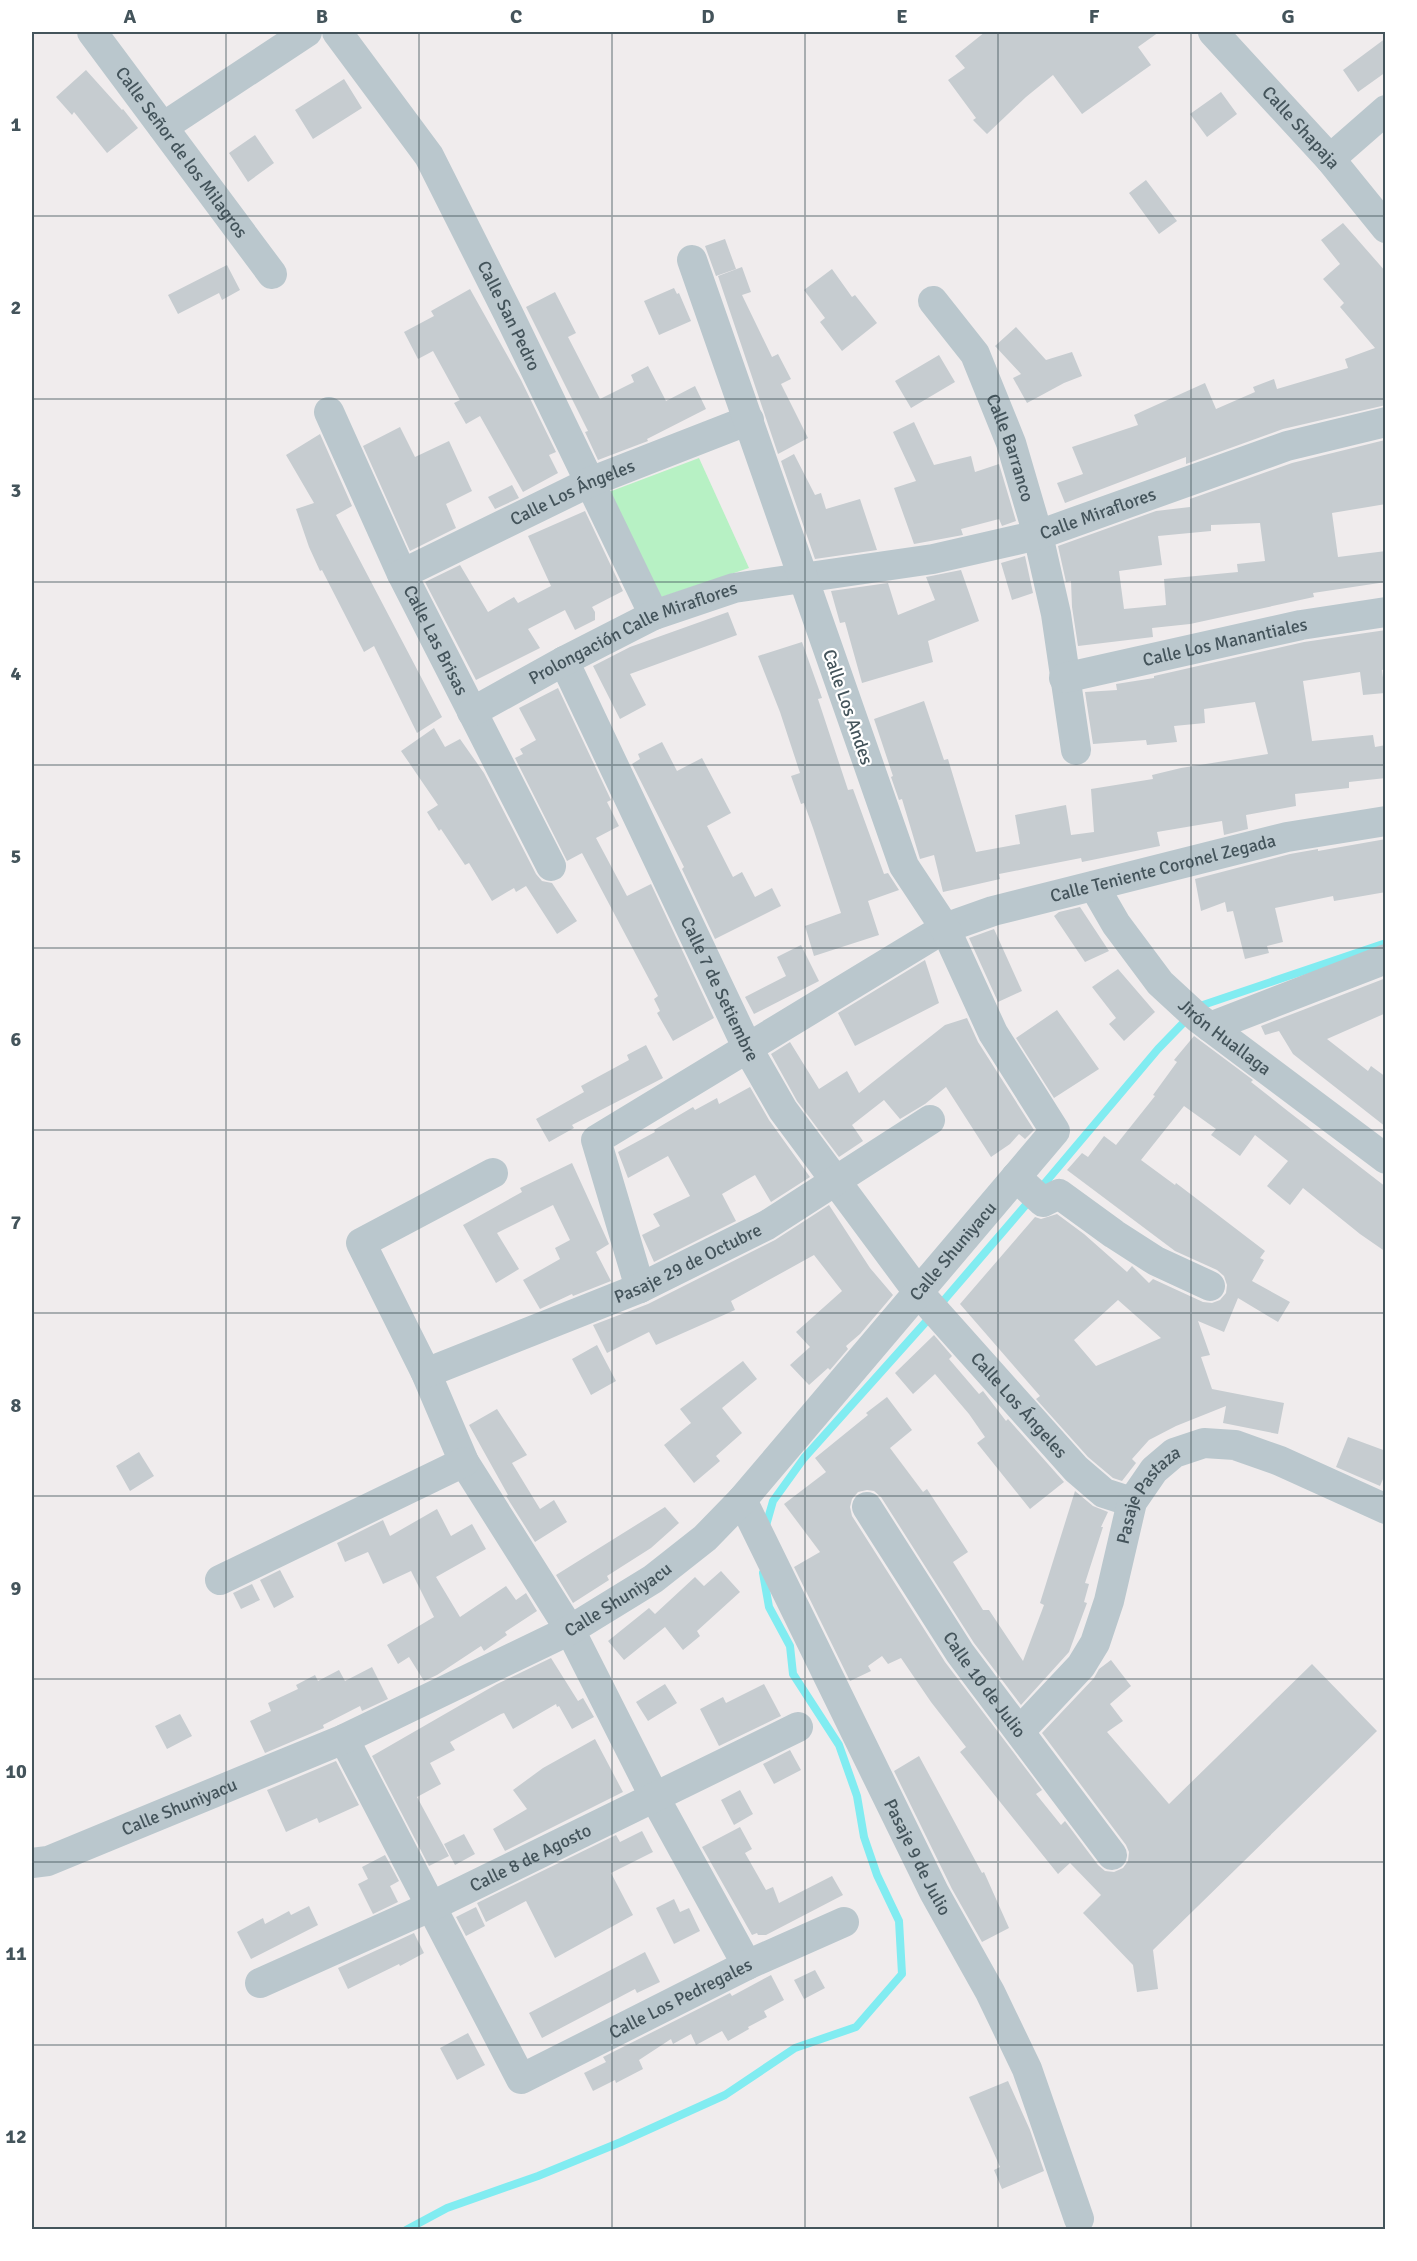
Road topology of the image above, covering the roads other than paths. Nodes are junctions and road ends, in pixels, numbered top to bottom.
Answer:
1 (92, 32) edge
2 (307, 32) edge
3 (337, 32) edge
4 (1213, 32) edge
5 (1386, 110) edge
6 (163, 127) junction
7 (1330, 159) junction
8 (1386, 228) edge
9 (692, 260) dead end
10 (273, 274) dead end
11 (933, 301) dead end
12 (329, 412) dead end
13 (749, 420) junction
14 (1386, 422) edge
15 (590, 482) junction
16 (1038, 535) junction
17 (402, 574) junction
18 (803, 577) junction
19 (1386, 612) edge
20 (654, 615) junction
21 (564, 661) junction
22 (1064, 678) junction
23 (472, 712) junction
24 (1076, 750) dead end
25 (1386, 821) edge
26 (551, 866) dead end
27 (1094, 886) junction
28 (945, 928) junction
29 (1386, 959) edge
30 (1198, 1018) junction
31 (748, 1049) junction
32 (930, 1120) dead end
33 (1055, 1131) joint
34 (1386, 1159) edge
35 (493, 1173) dead end
36 (1016, 1177) junction
37 (835, 1180) junction
38 (1210, 1286) dead end
39 (640, 1288) junction
40 (918, 1292) junction
41 (426, 1373) junction
42 (464, 1462) junction
43 (742, 1500) junction
44 (1132, 1502) junction
45 (867, 1507) dead end
46 (1386, 1509) edge
47 (220, 1580) dead end
48 (570, 1630) junction
49 (798, 1727) dead end
50 (1020, 1731) junction
51 (344, 1739) junction
52 (656, 1798) junction
53 (1112, 1855) dead end
54 (32, 1863) edge
55 (432, 1906) junction
56 (844, 1922) dead end
57 (747, 1965) junction
58 (260, 1983) dead end
59 (1079, 2219) dead end

1 - 6 street, Calle Señor de los Milagros
2 - 6 street
3 - 15 street, Calle San Pedro
4 - 7 street, Calle Shapaja
5 - 7 street
6 - 10 street, Calle Señor de los Milagros
7 - 8 street, Calle Shapaja
9 - 13 street, Calle Los Andes
11 - 16 street, Calle Barranco
12 - 17 street, Calle Las Brisas
13 - 15 street, Calle Los Ángeles
13 - 18 street, Calle Los Andes
14 - 16 street, Calle Miraflores
15 - 17 street, Calle Los Ángeles
15 - 20 street, Calle San Pedro
16 - 18 street, Calle Miraflores
16 - 22 street, Calle Barranco
17 - 23 street, Calle Las Brisas
18 - 20 street, Prolongación Calle Miraflores
18 - 28 street, Calle Los Andes
19 - 22 street, Calle Los Manantiales
20 - 21 street, Prolongación Calle Miraflores
21 - 23 street, Prolongación Calle Miraflores
21 - 31 street, Calle 7 de Setiembre
22 - 24 street, Calle Barranco
23 - 26 street, Calle Las Brisas
25 - 27 street, Calle Teniente Coronel Zegada
27 - 28 street, Calle Teniente Coronel Zegada
27 - 30 street, Jirón Huallaga
28 - 31 street, Calle Teniente Coronel Zegada
28 - 33 street, Calle Los Andes
29 - 30 street
30 - 34 street, Jirón Huallaga
31 - 37 street, Calle 7 de Setiembre
31 - 39 street, Calle Teniente Coronel Zegada
32 - 37 street, Pasaje 29 de Octubre
33 - 36 street, Calle Shuniyacu
35 - 41 street
36 - 38 street
36 - 40 street, Calle Shuniyacu
37 - 39 street, Pasaje 29 de Octubre
37 - 40 street, Calle 7 de Setiembre
39 - 41 street, Pasaje 29 de Octubre
40 - 43 street, Calle Shuniyacu
40 - 44 street, Calle Los Ángeles
41 - 42 street
42 - 47 street
42 - 48 street
43 - 48 street, Calle Shuniyacu
43 - 59 street, Pasaje 9 de Julio
44 - 46 street, Pasaje Pastaza
44 - 50 street, Pasaje Pastaza
45 - 50 street, Calle 10 de Julio
48 - 51 street, Calle Shuniyacu
48 - 52 street
49 - 52 street, Calle 8 de Agosto
50 - 53 street, Calle 10 de Julio
51 - 54 street, Calle Shuniyacu
51 - 55 street
52 - 55 street, Calle 8 de Agosto
52 - 57 street
55 - 57 street, Calle Los Pedregales
55 - 58 street, Calle 8 de Agosto
56 - 57 street, Calle Los Pedregales

